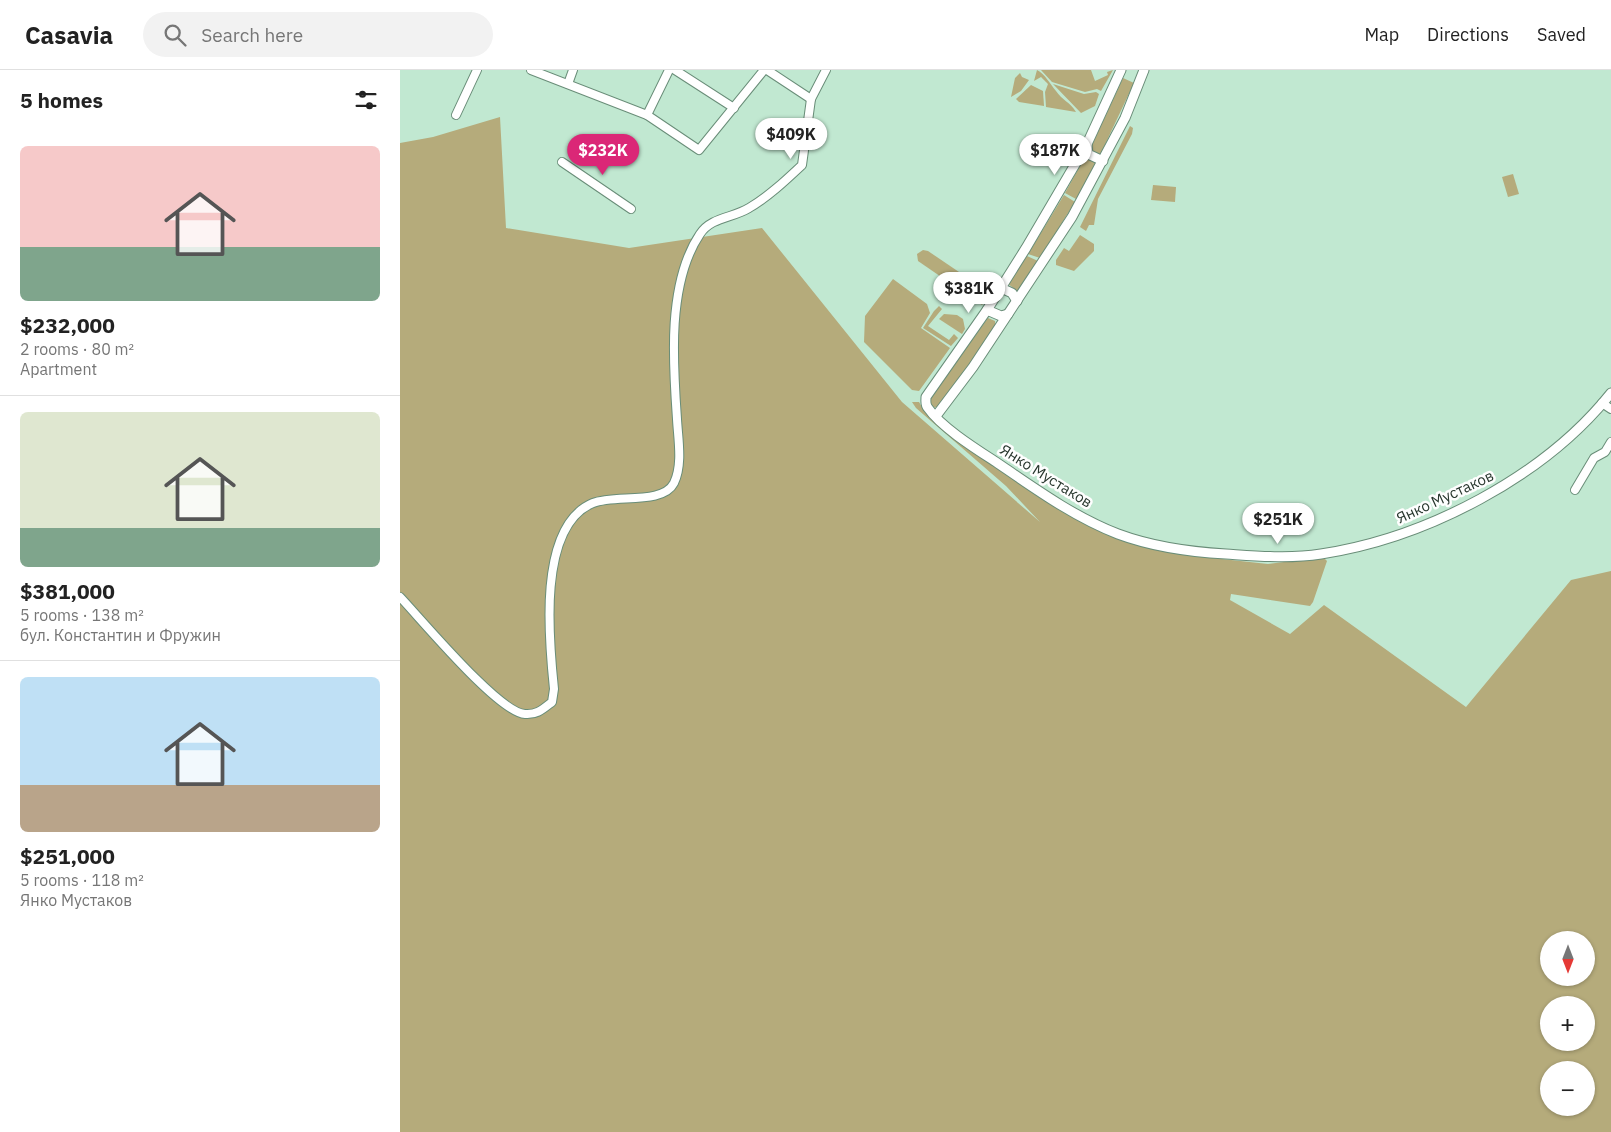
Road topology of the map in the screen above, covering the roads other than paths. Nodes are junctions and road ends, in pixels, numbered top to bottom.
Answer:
1 (477, 70) edge
2 (531, 70) edge
3 (573, 70) edge
4 (669, 70) edge
5 (675, 70) edge
6 (766, 70) edge
7 (826, 70) edge
8 (1121, 70) edge
9 (1144, 70) edge
10 (568, 84) junction
11 (810, 99) junction
12 (734, 108) junction
13 (456, 114) dead end
14 (647, 115) junction
15 (1087, 144) junction
16 (1103, 160) junction
17 (562, 162) dead end
18 (631, 209) dead end
19 (1001, 288) junction
20 (992, 301) junction
21 (1017, 301) junction
22 (987, 310) junction
23 (1008, 314) junction
24 (997, 315) junction
25 (1611, 392) edge
26 (1602, 404) junction
27 (1611, 409) edge
28 (936, 416) junction
29 (1611, 442) edge
30 (1575, 490) dead end
31 (400, 597) edge

1 - 13 street
2 - 10 street
3 - 10 street
4 - 14 street
5 - 12 street
6 - 11 street
6 - 12 street
7 - 11 street
8 - 15 street
9 - 16 street
10 - 14 street
11 - 31 street
12 - 14 street
15 - 16 street
15 - 19 street
16 - 21 street
17 - 18 street
19 - 20 street
19 - 21 street
20 - 22 street
20 - 24 street
21 - 23 street
22 - 24 street
22 - 28 street
23 - 24 street
23 - 28 street
25 - 26 street, Янко Мустаков
26 - 27 street
26 - 28 street, Янко Мустаков
29 - 30 street

